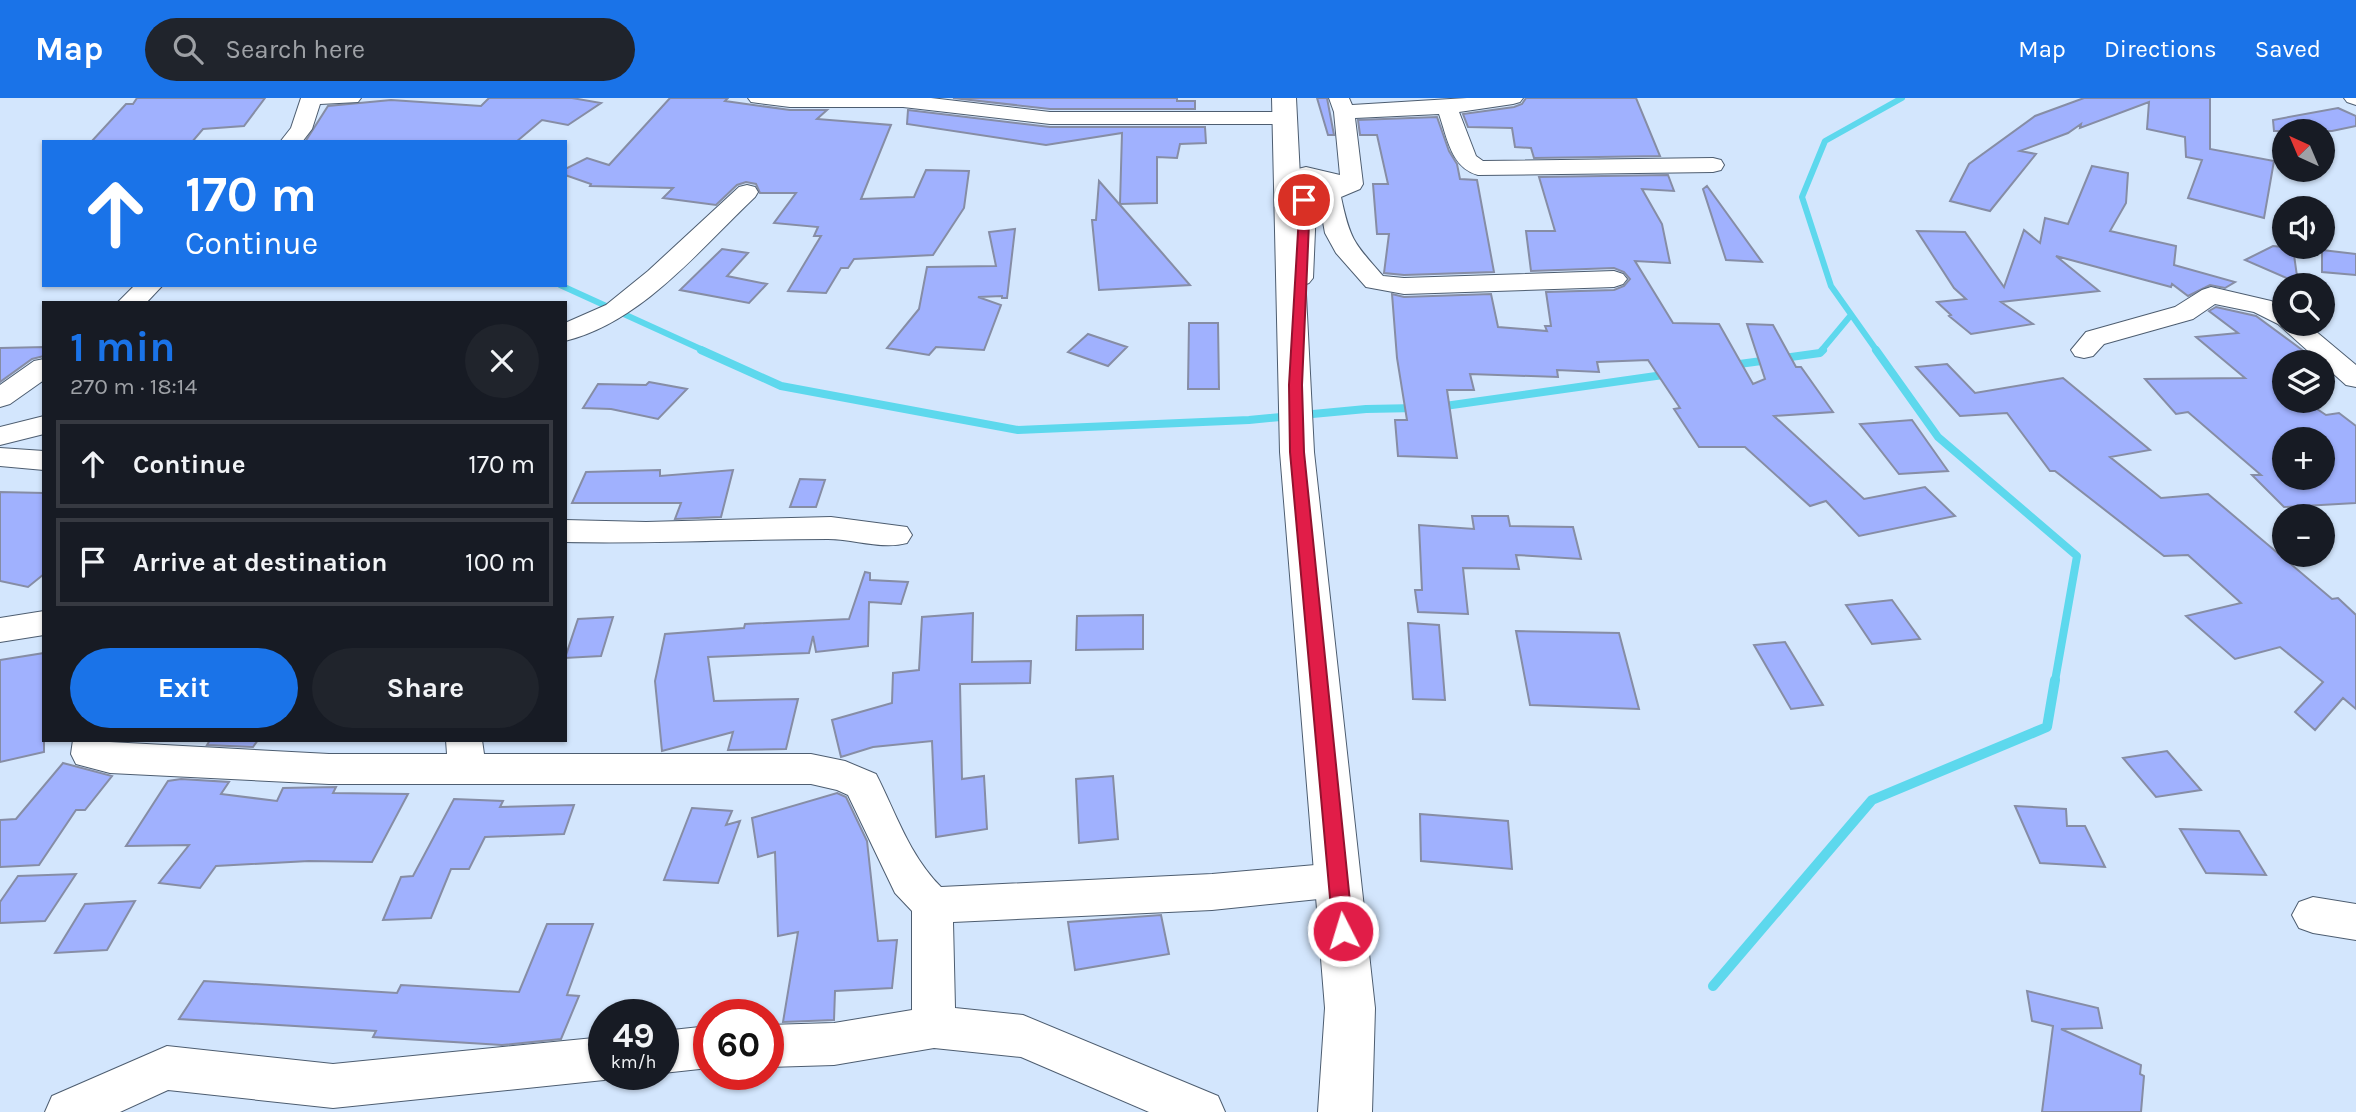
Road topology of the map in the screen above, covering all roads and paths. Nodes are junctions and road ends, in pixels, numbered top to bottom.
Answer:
1 (311, 98) edge
2 (322, 98) edge
3 (351, 98) edge
4 (758, 98) edge
5 (1513, 98) edge
6 (1342, 105) edge
7 (1447, 107) junction
8 (1284, 108) edge
9 (293, 140) edge
10 (1713, 165) dead end
11 (1352, 184) junction
12 (747, 192) dead end
13 (1615, 279) dead end
14 (149, 287) edge
15 (132, 301) edge
16 (2272, 311) edge
17 (567, 332) edge
18 (2305, 336) edge
19 (2084, 350) dead end
20 (42, 367) edge
21 (2356, 379) edge
22 (1295, 385) junction
23 (0, 398) edge
24 (42, 426) edge
25 (0, 436) edge
26 (0, 457) edge
27 (42, 461) edge
28 (567, 531) edge
29 (896, 535) dead end
30 (42, 623) edge
31 (0, 630) edge
32 (91, 742) edge
33 (465, 755) edge
34 (1338, 880) junction
35 (932, 905) junction
36 (2313, 915) dead end
37 (2356, 922) edge
38 (934, 1027) junction
39 (784, 1046) edge
40 (588, 1060) edge
41 (68, 1112) edge
42 (1202, 1112) edge
43 (1345, 1112) edge

1 - 9 street
2 - 3 street
4 - 8 street
5 - 7 street
6 - 7 street
6 - 11 street
7 - 10 street
8 - 22 main road
11 - 13 street
11 - 22 street
12 - 17 street
14 - 15 street
16 - 19 street
18 - 21 street
20 - 23 street
22 - 34 main road
24 - 25 street
26 - 27 street
28 - 29 street
30 - 31 street
32 - 33 street
33 - 35 street
34 - 35 street
34 - 43 main road
35 - 38 street
36 - 37 street
38 - 39 street
38 - 42 street
40 - 41 street

